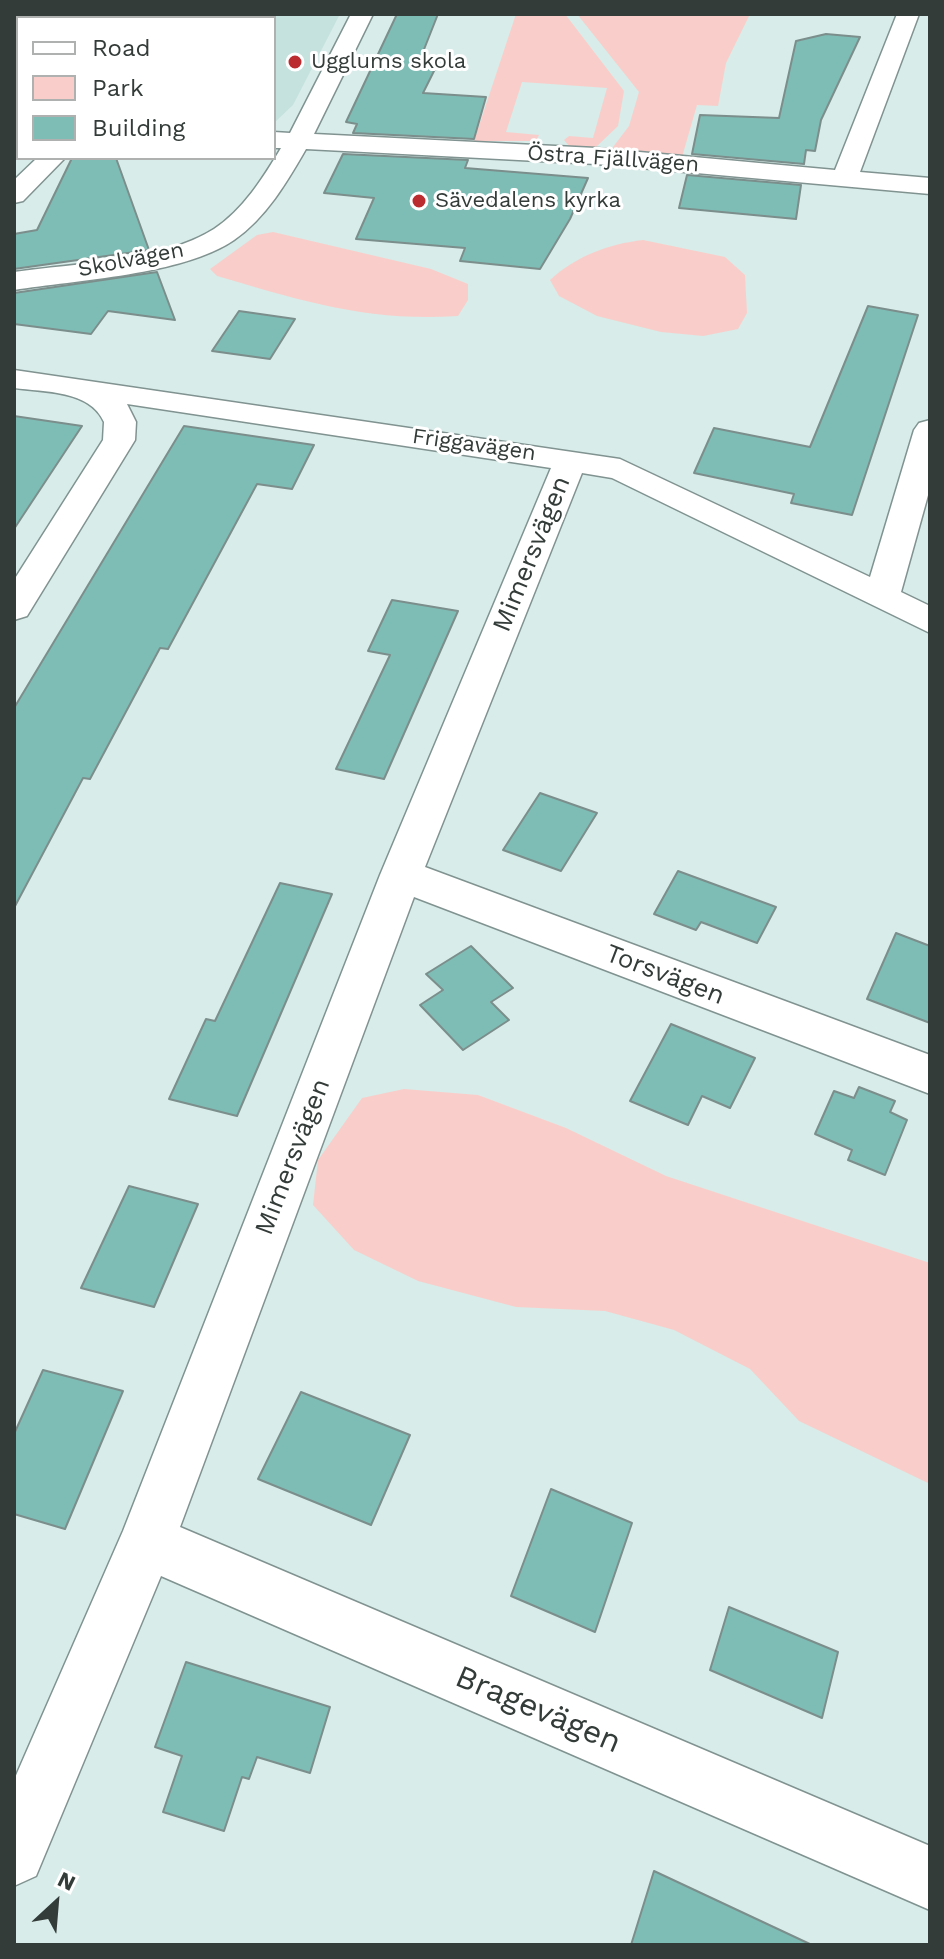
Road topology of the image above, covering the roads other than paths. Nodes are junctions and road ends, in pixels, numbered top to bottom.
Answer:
1 (362, 14) edge
2 (904, 25) edge
3 (930, 39) edge
4 (285, 140) edge
5 (50, 160) edge
6 (845, 178) junction
7 (930, 186) edge
8 (14, 195) edge
9 (14, 281) edge
10 (14, 379) edge
11 (80, 388) junction
12 (930, 430) edge
13 (571, 459) junction
14 (882, 597) junction
15 (14, 608) edge
16 (930, 621) edge
17 (401, 875) junction
18 (930, 1075) edge
19 (147, 1541) junction
20 (14, 1854) edge
21 (930, 1878) edge

1 - 4 street, Skolvägen
2 - 3 street
2 - 6 street
4 - 6 street, Östra Fjällvägen
4 - 9 street, Skolvägen
5 - 8 street
6 - 7 street, Östra Fjällvägen
10 - 11 street
11 - 13 street, Friggavägen
11 - 15 street
12 - 14 street
13 - 14 street, Friggavägen
13 - 17 street, Mimersvägen
14 - 16 street, Friggavägen
17 - 18 street, Torsvägen
17 - 19 street, Mimersvägen
19 - 20 street, Mimersvägen
19 - 21 street, Bragevägen

